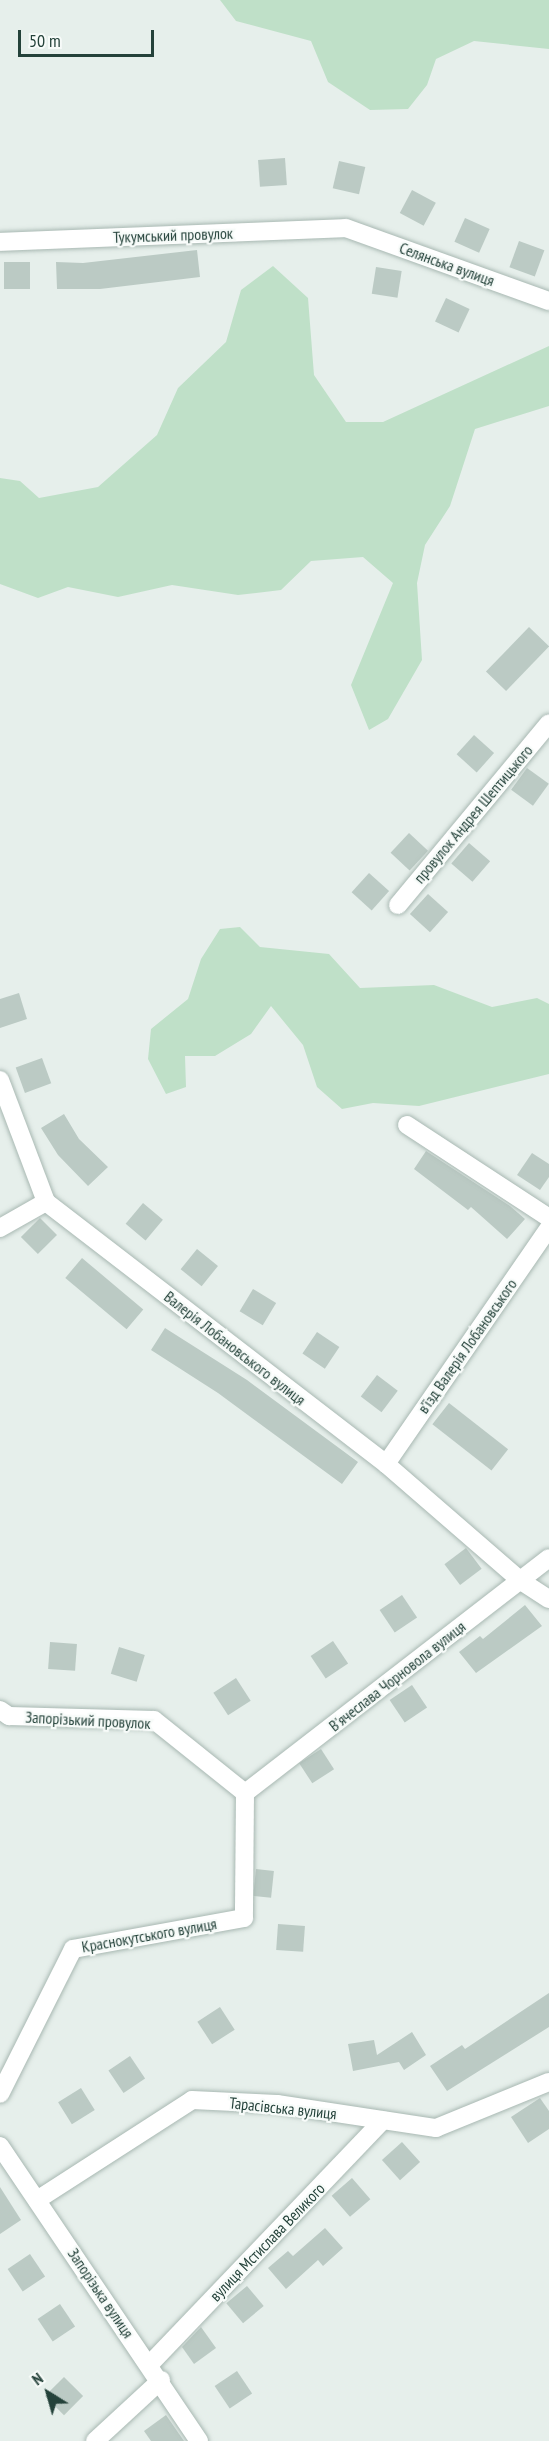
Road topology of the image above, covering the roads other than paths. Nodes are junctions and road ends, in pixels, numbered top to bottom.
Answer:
1 (346, 228) joint
2 (0, 242) edge
3 (549, 301) edge
4 (549, 723) edge
5 (398, 905) dead end
6 (0, 1080) edge
7 (407, 1125) dead end
8 (46, 1202) junction
9 (549, 1218) edge
10 (0, 1228) edge
11 (549, 1228) edge
12 (386, 1464) junction
13 (549, 1558) edge
14 (521, 1581) junction
15 (549, 1599) edge
16 (0, 1710) edge
17 (244, 1793) junction
18 (549, 2082) edge
19 (0, 2094) edge
20 (383, 2120) junction
21 (0, 2146) edge
22 (37, 2200) junction
23 (150, 2364) junction
24 (161, 2380) junction
25 (95, 2441) edge
26 (199, 2441) edge

1 - 2 street, Тукумський провулок
1 - 3 street, Селянська вулиця
4 - 5 street, провулок Андрея Шептицького
6 - 8 street
7 - 9 street
8 - 10 street
8 - 12 street, Валерія Лобановського вулиця
11 - 12 street, в’їзд Валерія Лобановського
12 - 14 street, Валерія Лобановського вулиця
13 - 14 street, В'ячеслава Чорновола вулиця
14 - 15 street, Валерія Лобановського вулиця
14 - 17 street, В'ячеслава Чорновола вулиця
16 - 17 street, Запорізький провулок
17 - 19 street, Краснокутського вулиця
18 - 20 street, Тарасівська вулиця
20 - 22 street, Тарасівська вулиця
20 - 23 street, вулиця Мстислава Великого
21 - 22 street, Запорізька вулиця
22 - 23 street, Запорізька вулиця
23 - 24 street, Запорізька вулиця
24 - 25 street
24 - 26 street, Запорізька вулиця

